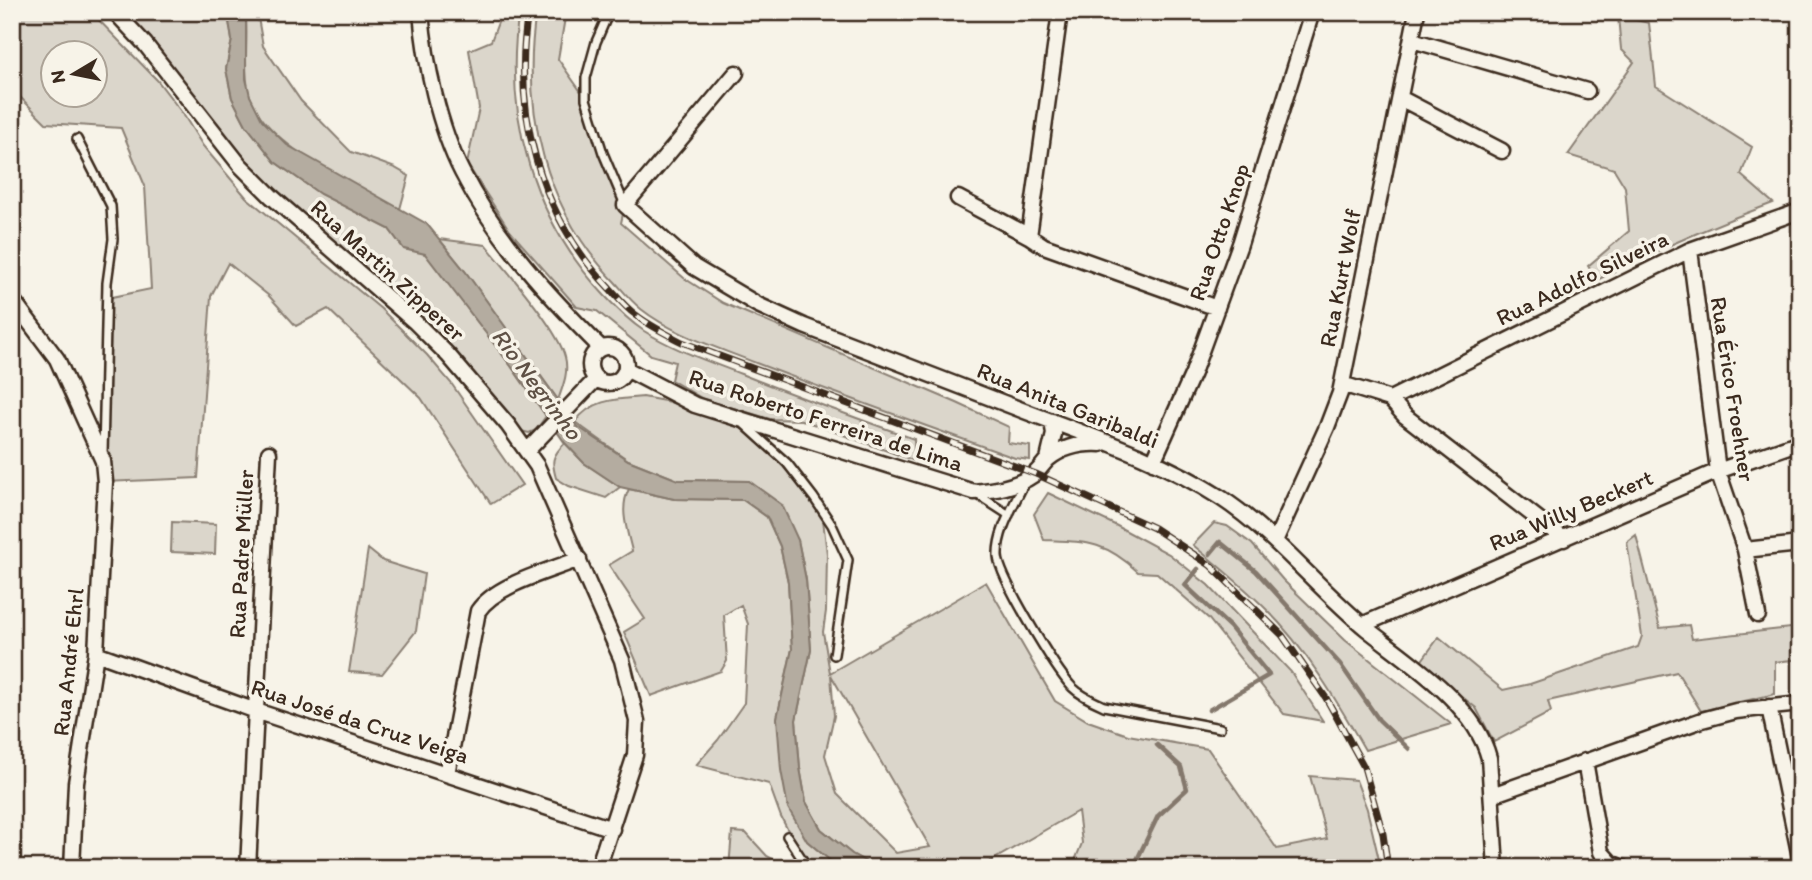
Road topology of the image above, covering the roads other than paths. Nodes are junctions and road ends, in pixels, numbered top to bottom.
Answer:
1 (115, 12) edge
2 (421, 12) edge
3 (609, 12) edge
4 (1060, 12) edge
5 (1312, 12) edge
6 (1417, 12) edge
7 (1412, 40) junction
8 (736, 73) dead end
9 (1587, 91) dead end
10 (1400, 98) junction
11 (77, 139) dead end
12 (1502, 151) dead end
13 (958, 198) dead end
14 (625, 205) junction
15 (1800, 211) edge
16 (1029, 236) junction
17 (1690, 250) junction
18 (12, 299) edge
19 (1217, 308) junction
20 (601, 348) junction
21 (626, 369) junction
22 (596, 379) junction
23 (1342, 384) junction
24 (1390, 399) junction
25 (737, 418) junction
26 (1052, 421) junction
27 (1800, 442) edge
28 (1110, 444) junction
29 (527, 451) junction
30 (269, 453) dead end
31 (1048, 459) junction
32 (103, 461) junction
33 (1153, 462) junction
34 (1718, 471) junction
35 (1025, 480) junction
36 (974, 492) junction
37 (1009, 515) junction
38 (1564, 539) junction
39 (1275, 541) junction
40 (1800, 544) edge
41 (1745, 550) junction
42 (579, 559) junction
43 (1758, 615) dead end
44 (1362, 625) junction
45 (96, 653) junction
46 (834, 655) dead end
47 (1800, 704) edge
48 (1769, 707) junction
49 (256, 710) junction
50 (1220, 729) dead end
51 (1585, 761) junction
52 (447, 774) junction
53 (1492, 795) junction
54 (612, 829) junction
55 (787, 836) dead end
56 (1800, 857) edge
57 (72, 868) edge
58 (248, 868) edge
59 (598, 868) edge
60 (808, 868) edge
61 (1496, 868) edge
62 (1623, 868) edge

1 - 29 street, Rua Martin Zipperer
2 - 20 street
3 - 14 lane
4 - 16 street
5 - 19 street, Rua Otto Knop
6 - 7 street, Rua Kurt Wolf
7 - 9 street
7 - 10 street, Rua Kurt Wolf
8 - 14 street
10 - 12 street
10 - 23 street, Rua Kurt Wolf
11 - 32 lane
13 - 16 street
14 - 26 street, Rua Anita Garibaldi
15 - 17 street, Rua Adolfo Silveira
16 - 19 street
17 - 24 street, Rua Adolfo Silveira
17 - 34 street, Rua Érico Froehner
18 - 32 street
19 - 33 street, Rua Otto Knop
20 - 21 street
20 - 22 street
21 - 22 street
21 - 25 street, Rua Roberto Ferreira de Lima
22 - 29 street
23 - 24 street
23 - 39 street, Rua Kurt Wolf
24 - 38 street
25 - 36 street, Rua Roberto Ferreira de Lima
25 - 46 lane
26 - 28 street, Rua Anita Garibaldi
26 - 31 street
27 - 34 street, Rua Willy Beckert
28 - 31 street, Rua Roberto Ferreira de Lima
28 - 33 street, Rua Anita Garibaldi
29 - 42 street, Rua Martin Zipperer
30 - 49 street, Rua Padre Müller
31 - 35 street, Rua Roberto Ferreira de Lima
32 - 45 street, Rua André Ehrl
33 - 39 street, Rua Anita Garibaldi
34 - 38 street, Rua Willy Beckert
34 - 41 street, Rua Érico Froehner
35 - 36 street, Rua Roberto Ferreira de Lima
35 - 37 lane
36 - 37 lane
37 - 50 lane
38 - 44 street, Rua Willy Beckert
39 - 44 street, Rua Anita Garibaldi
40 - 41 street
41 - 43 street, Rua Érico Froehner
42 - 52 street
42 - 54 street, Rua Martin Zipperer
44 - 53 street, Rua Anita Garibaldi
45 - 49 street, Rua José da Cruz Veiga
45 - 57 street, Rua André Ehrl
47 - 48 street
48 - 51 street
48 - 56 street
49 - 52 street, Rua José da Cruz Veiga
49 - 58 street, Rua Padre Müller
51 - 53 street
51 - 62 street
52 - 54 street, Rua José da Cruz Veiga
53 - 61 street, Rua Anita Garibaldi
54 - 59 street, Rua Martin Zipperer
55 - 60 lane

